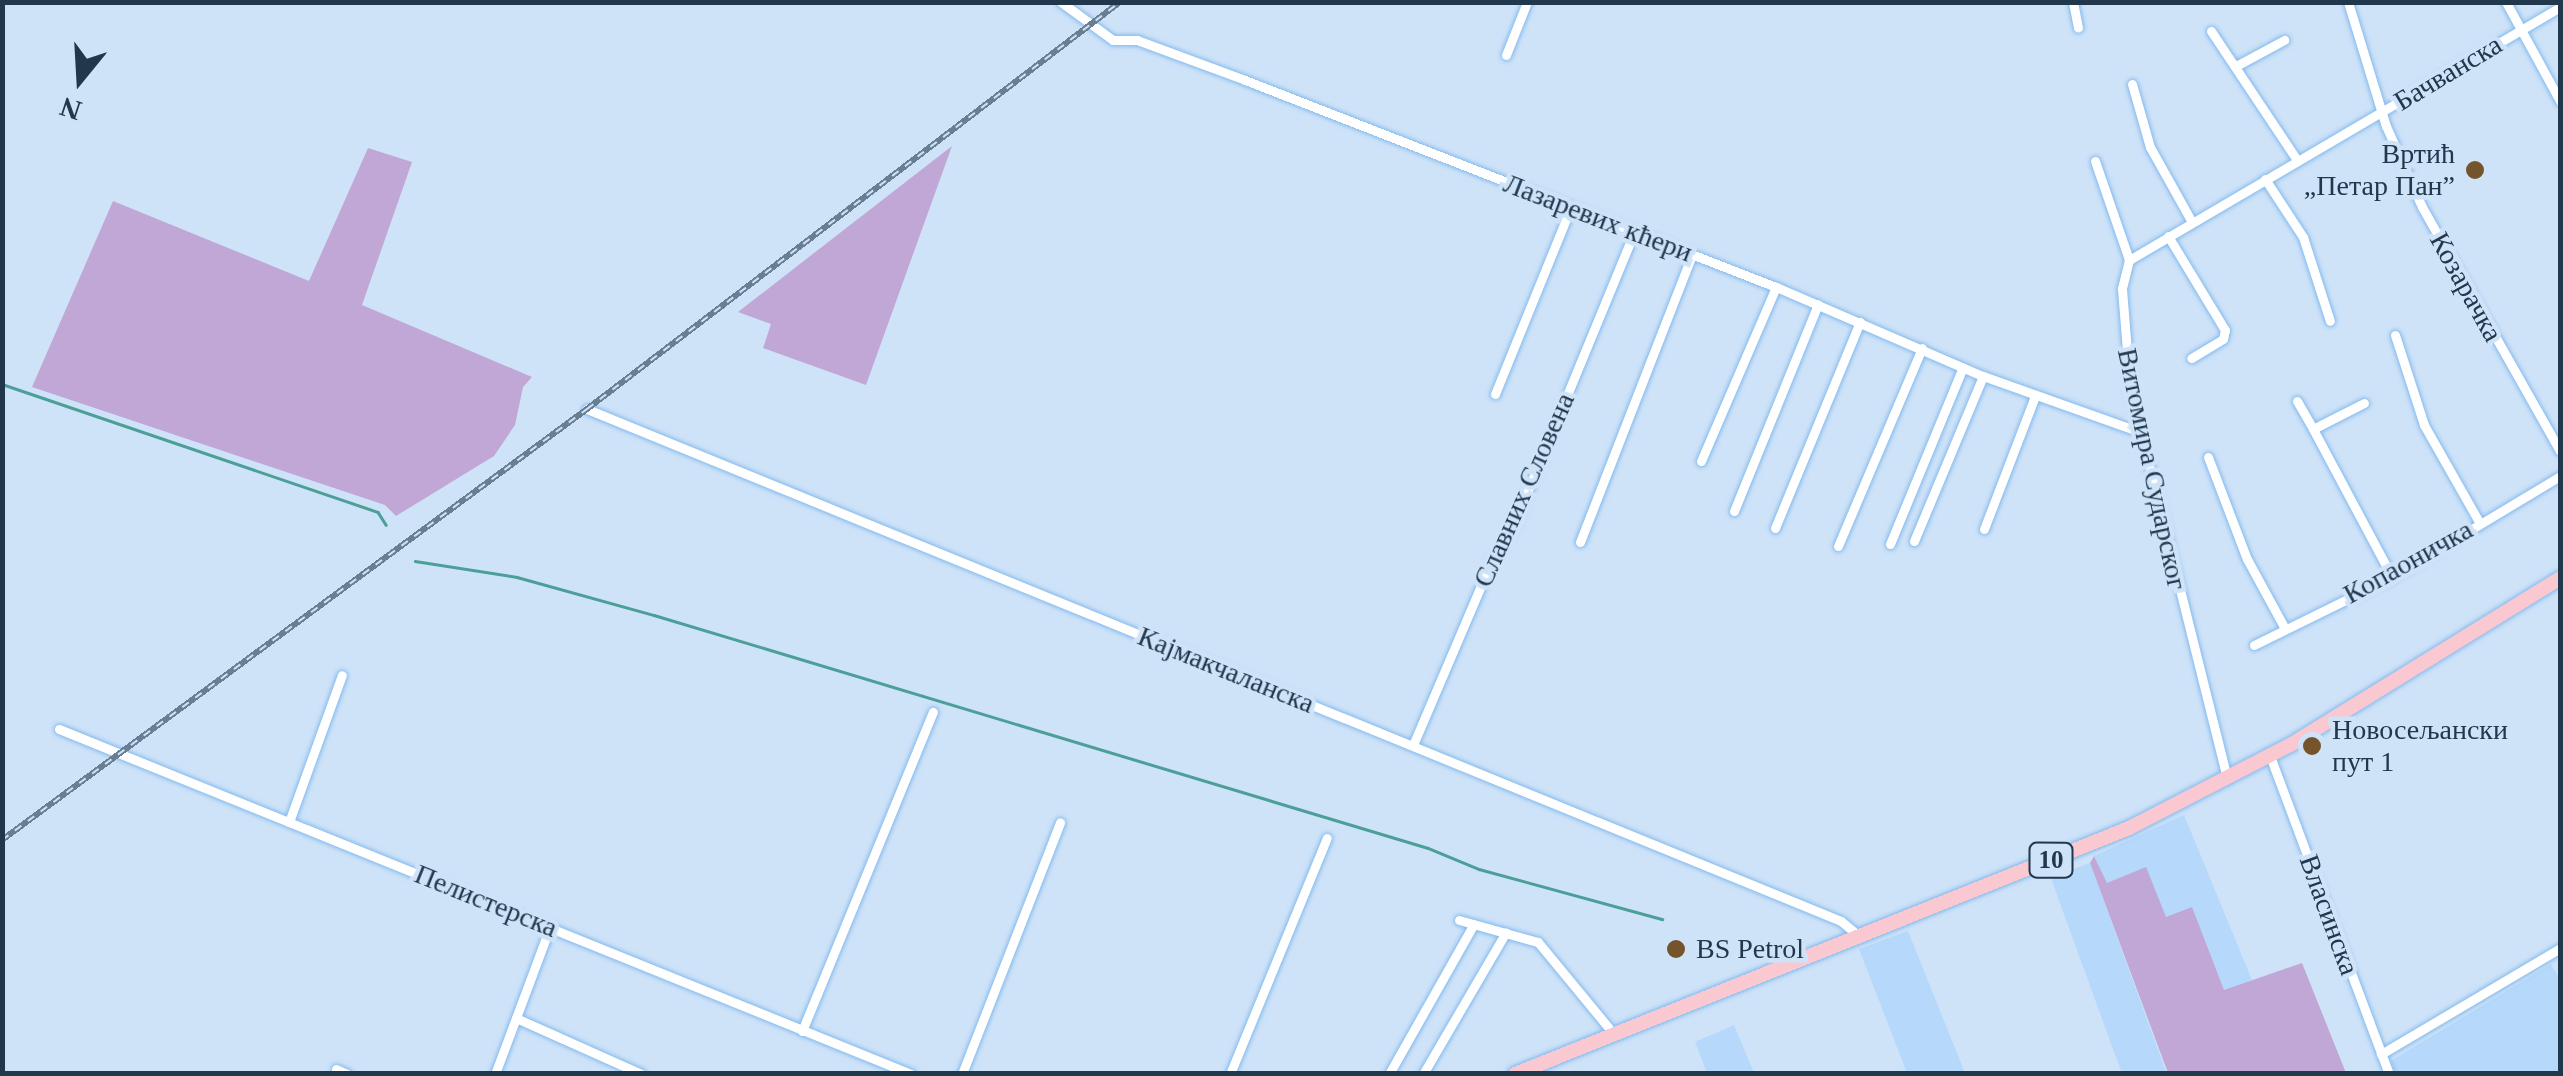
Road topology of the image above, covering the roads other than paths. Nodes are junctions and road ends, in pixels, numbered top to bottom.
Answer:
1 (1061, 2) edge
2 (1527, 2) edge
3 (2072, 2) edge
4 (2348, 2) edge
5 (2506, 2) edge
6 (2560, 7) edge
7 (2078, 28) dead end
8 (2211, 30) dead end
9 (2521, 30) junction
10 (2284, 40) dead end
11 (1506, 56) dead end
12 (2236, 66) junction
13 (2132, 84) dead end
14 (2560, 100) edge
15 (2382, 114) junction
16 (2297, 160) junction
17 (2095, 161) dead end
18 (2265, 180) junction
19 (1571, 207) junction
20 (2192, 222) junction
21 (1634, 232) junction
22 (2168, 236) junction
23 (1692, 254) junction
24 (2129, 260) junction
25 (1776, 287) junction
26 (1818, 304) junction
27 (2330, 320) dead end
28 (1860, 322) junction
29 (2395, 335) dead end
30 (1922, 348) junction
31 (2191, 358) dead end
32 (1964, 367) junction
33 (1983, 376) junction
34 (1494, 394) dead end
35 (2035, 396) junction
36 (2297, 401) dead end
37 (2364, 402) dead end
38 (587, 409) dead end
39 (2313, 429) junction
40 (2140, 432) junction
41 (2559, 446) edge
42 (2208, 456) dead end
43 (1700, 461) dead end
44 (2560, 476) edge
45 (1734, 512) dead end
46 (2479, 522) junction
47 (1775, 528) dead end
48 (1984, 530) dead end
49 (1914, 541) dead end
50 (1580, 542) dead end
51 (1890, 544) dead end
52 (1838, 546) dead end
53 (2392, 576) junction
54 (2560, 578) edge
55 (2284, 628) junction
56 (2254, 645) dead end
57 (342, 675) dead end
58 (933, 712) dead end
59 (60, 729) dead end
60 (1412, 746) junction
61 (2270, 756) junction
62 (2226, 778) junction
63 (290, 822) junction
64 (1060, 822) dead end
65 (1326, 838) dead end
66 (1459, 920) dead end
67 (1474, 924) junction
68 (550, 927) junction
69 (1506, 932) junction
70 (1861, 938) junction
71 (2560, 948) edge
72 (516, 1018) junction
73 (802, 1031) junction
74 (1614, 1033) junction
75 (2381, 1054) junction
76 (336, 1069) dead end
77 (347, 1074) edge
78 (495, 1074) edge
79 (641, 1074) edge
80 (912, 1074) edge
81 (962, 1074) edge
82 (1230, 1074) edge
83 (1389, 1074) edge
84 (1423, 1074) edge
85 (1515, 1074) edge
86 (2389, 1074) edge

1 - 19 street, Лазаревих кћери
2 - 11 street
3 - 7 street
4 - 15 street, Козарачка
5 - 9 street
6 - 9 street, Бачванска
8 - 12 street
9 - 14 street
9 - 15 street, Бачванска
10 - 12 street
12 - 16 street
13 - 20 street
15 - 16 street, Бачванска
15 - 41 street, Козарачка
16 - 18 street, Бачванска
17 - 24 street, Витомира Сударског
18 - 20 street, Бачванска
18 - 27 street
19 - 21 street, Лазаревих кћери
19 - 34 street
20 - 22 street, Бачванска
21 - 23 street, Лазаревих кћери
21 - 60 street, Славних Словена
22 - 24 street, Бачванска
22 - 31 street
23 - 25 street, Лазаревих кћери
23 - 50 street
24 - 40 street, Витомира Сударског
25 - 26 street, Лазаревих кћери
25 - 43 street
26 - 28 street, Лазаревих кћери
26 - 45 street
28 - 30 street, Лазаревих кћери
28 - 47 street
29 - 46 street
30 - 32 street, Лазаревих кћери
30 - 52 street
32 - 33 street, Лазаревих кћери
32 - 51 street
33 - 35 street, Лазаревих кћери
33 - 49 street
35 - 40 street, Лазаревих кћери
35 - 48 street
36 - 39 street
37 - 39 street
38 - 60 street, Кајмакчаланска
39 - 53 street
40 - 62 street, Витомира Сударског
42 - 55 street
44 - 46 street, Копаоничка
46 - 53 street, Копаоничка
53 - 55 street, Копаоничка
54 - 61 main road, 10
55 - 56 street, Копаоничка
57 - 63 street
58 - 73 street
59 - 63 street, Пелистерска
60 - 70 street, Кајмакчаланска
61 - 62 main road, 10
61 - 75 street, Власинска
62 - 70 main road, 10
63 - 68 street, Пелистерска
64 - 81 street
65 - 82 street
66 - 67 street
67 - 69 street
67 - 83 street
68 - 72 street
68 - 73 street, Пелистерска
69 - 74 street
69 - 84 street
70 - 74 main road, 10
71 - 75 street
72 - 78 street
72 - 79 street
73 - 80 street, Пелистерска
74 - 85 main road, 10
75 - 86 street, Власинска
76 - 77 street

